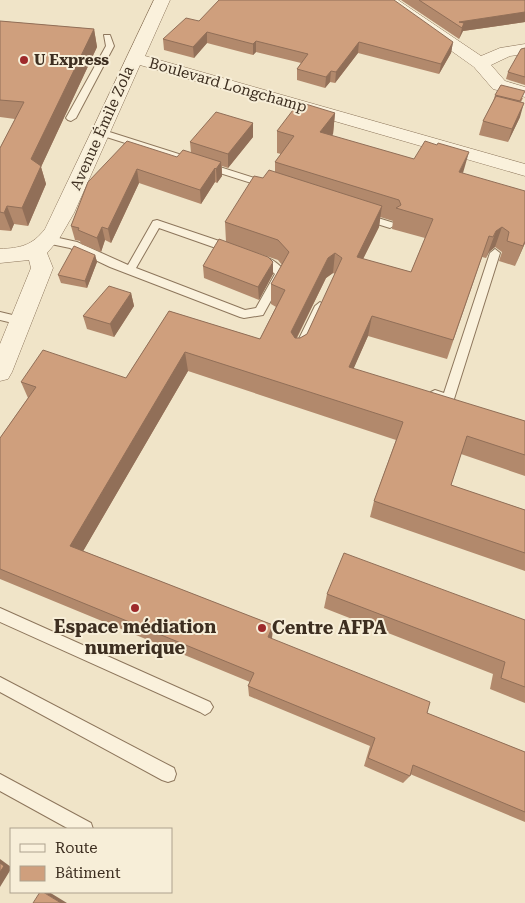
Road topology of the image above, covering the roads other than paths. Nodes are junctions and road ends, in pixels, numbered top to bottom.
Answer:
1 (162, 0) edge
2 (388, 0) edge
3 (107, 37) dead end
4 (525, 49) edge
5 (134, 58) junction
6 (480, 63) junction
7 (525, 92) edge
8 (70, 118) dead end
9 (100, 132) junction
10 (525, 170) edge
11 (277, 188) edge
12 (353, 213) edge
13 (390, 225) dead end
14 (43, 246) junction
15 (495, 253) edge
16 (0, 256) edge
17 (130, 270) junction
18 (325, 295) edge
19 (0, 316) edge
20 (21, 321) junction
21 (298, 352) edge
22 (0, 372) edge
23 (421, 391) edge
24 (0, 615) edge
25 (0, 684) edge
26 (205, 708) dead end
27 (168, 774) dead end
28 (0, 782) edge
29 (82, 828) edge

1 - 5 street, Avenue Émile Zola
2 - 6 street
3 - 8 lane
4 - 6 street
5 - 9 street, Avenue Émile Zola
5 - 10 street, Boulevard Longchamp
6 - 7 street
9 - 11 lane
9 - 14 street, Avenue Émile Zola
12 - 13 lane
14 - 16 street
14 - 17 lane
14 - 20 street
15 - 23 lane
17 - 17 lane
18 - 21 lane
19 - 20 lane
20 - 22 street
24 - 26 lane
25 - 27 lane
28 - 29 lane

